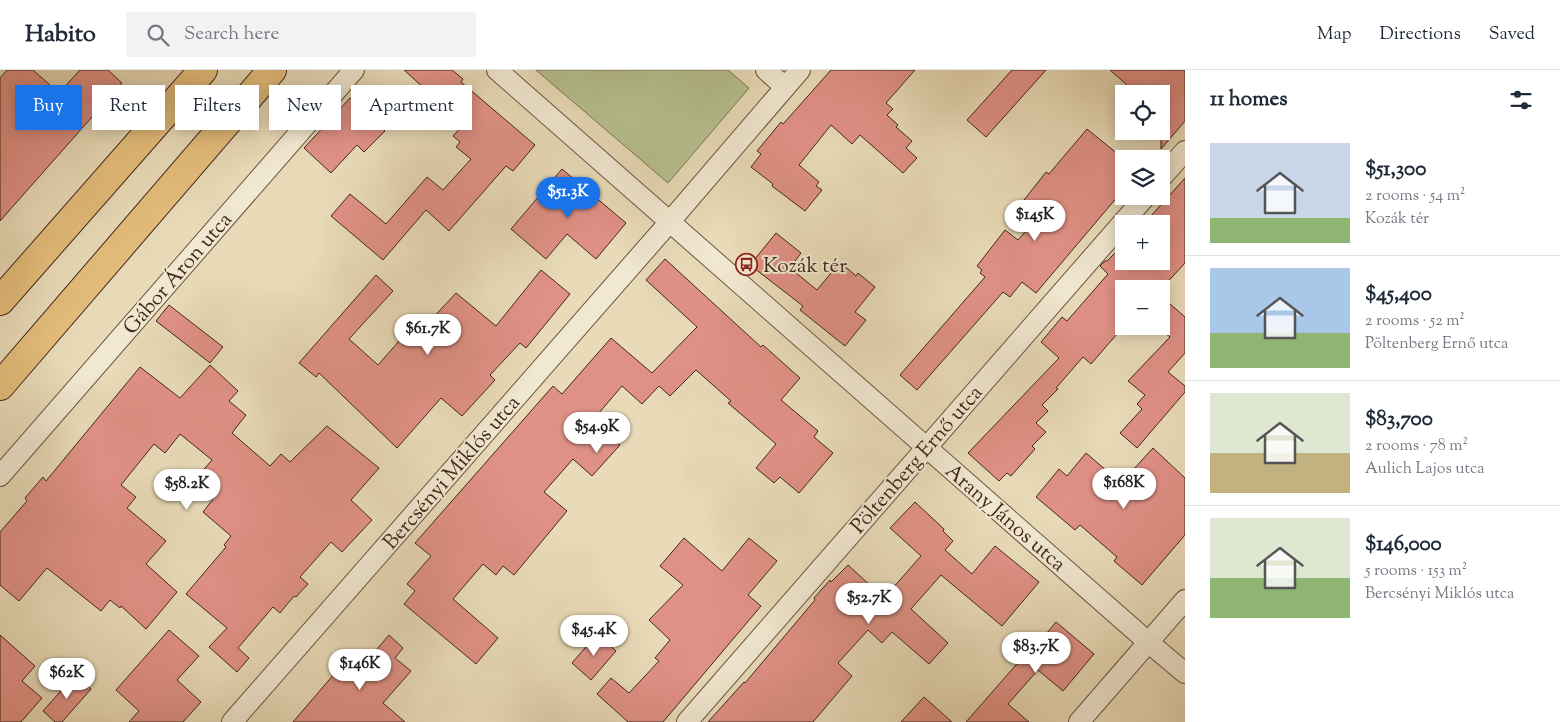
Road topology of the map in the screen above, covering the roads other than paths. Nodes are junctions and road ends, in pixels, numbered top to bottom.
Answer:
1 (202, 70) edge
2 (272, 70) edge
3 (354, 70) edge
4 (497, 70) edge
5 (766, 70) edge
6 (800, 70) edge
7 (785, 87) junction
8 (1185, 151) edge
9 (1170, 168) edge
10 (1138, 205) edge
11 (670, 222) junction
12 (0, 301) edge
13 (0, 386) edge
14 (927, 447) junction
15 (0, 476) edge
16 (1185, 600) edge
17 (1148, 642) junction
18 (1185, 672) edge
19 (232, 722) edge
20 (687, 722) edge
21 (1079, 722) edge

1 - 12 main road
2 - 13 main road
3 - 15 street, Gábor Áron utca
4 - 11 street
5 - 7 street
6 - 7 street
7 - 11 street
8 - 9 street
10 - 14 street, Pöltenberg Ernő utca
11 - 14 street, Arany János utca
11 - 19 street, Bercsényi Miklós utca
14 - 17 street, Arany János utca
14 - 20 street, Pöltenberg Ernő utca
16 - 17 street
17 - 18 street, Arany János utca
17 - 21 street

